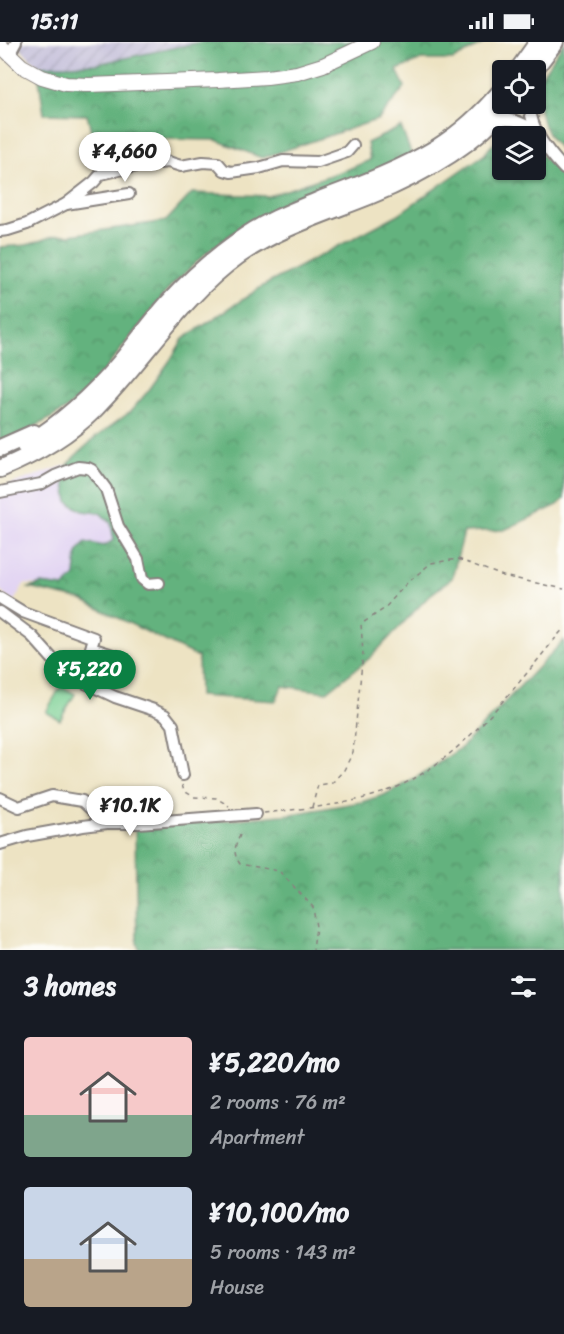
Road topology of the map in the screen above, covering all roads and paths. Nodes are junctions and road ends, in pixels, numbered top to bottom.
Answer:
1 (16, 42) edge
2 (372, 42) edge
3 (538, 42) edge
4 (555, 42) edge
5 (5, 50) edge
6 (525, 60) edge
7 (542, 60) edge
8 (492, 101) edge
9 (499, 114) edge
10 (494, 120) junction
11 (527, 126) edge
12 (353, 145) dead end
13 (546, 145) edge
14 (564, 169) edge
15 (129, 194) dead end
16 (66, 204) junction
17 (0, 231) edge
18 (76, 417) junction
19 (0, 448) edge
20 (0, 459) edge
21 (0, 469) edge
22 (0, 480) edge
23 (0, 492) edge
24 (159, 583) dead end
25 (564, 589) edge
26 (0, 598) edge
27 (0, 607) edge
28 (0, 612) edge
29 (23, 612) junction
30 (564, 628) edge
31 (119, 657) dead end
32 (183, 775) joint
33 (0, 798) edge
34 (312, 807) junction
35 (256, 814) joint
36 (237, 815) junction
37 (106, 823) junction
38 (240, 835) dead end
39 (0, 844) edge
40 (313, 950) edge

1 - 5 street
2 - 5 main road
3 - 6 highway
4 - 7 highway
8 - 18 highway
9 - 10 highway
10 - 11 street
10 - 18 highway
12 - 16 street
13 - 14 street
15 - 16 street
16 - 17 street
18 - 19 highway
18 - 20 highway
18 - 21 highway
18 - 22 highway
23 - 24 street
25 - 34 path
26 - 29 street
27 - 29 street
28 - 32 street
29 - 31 street
30 - 34 path
32 - 36 path
33 - 37 street
34 - 35 path
35 - 36 street
36 - 37 street
37 - 39 street
38 - 40 path

